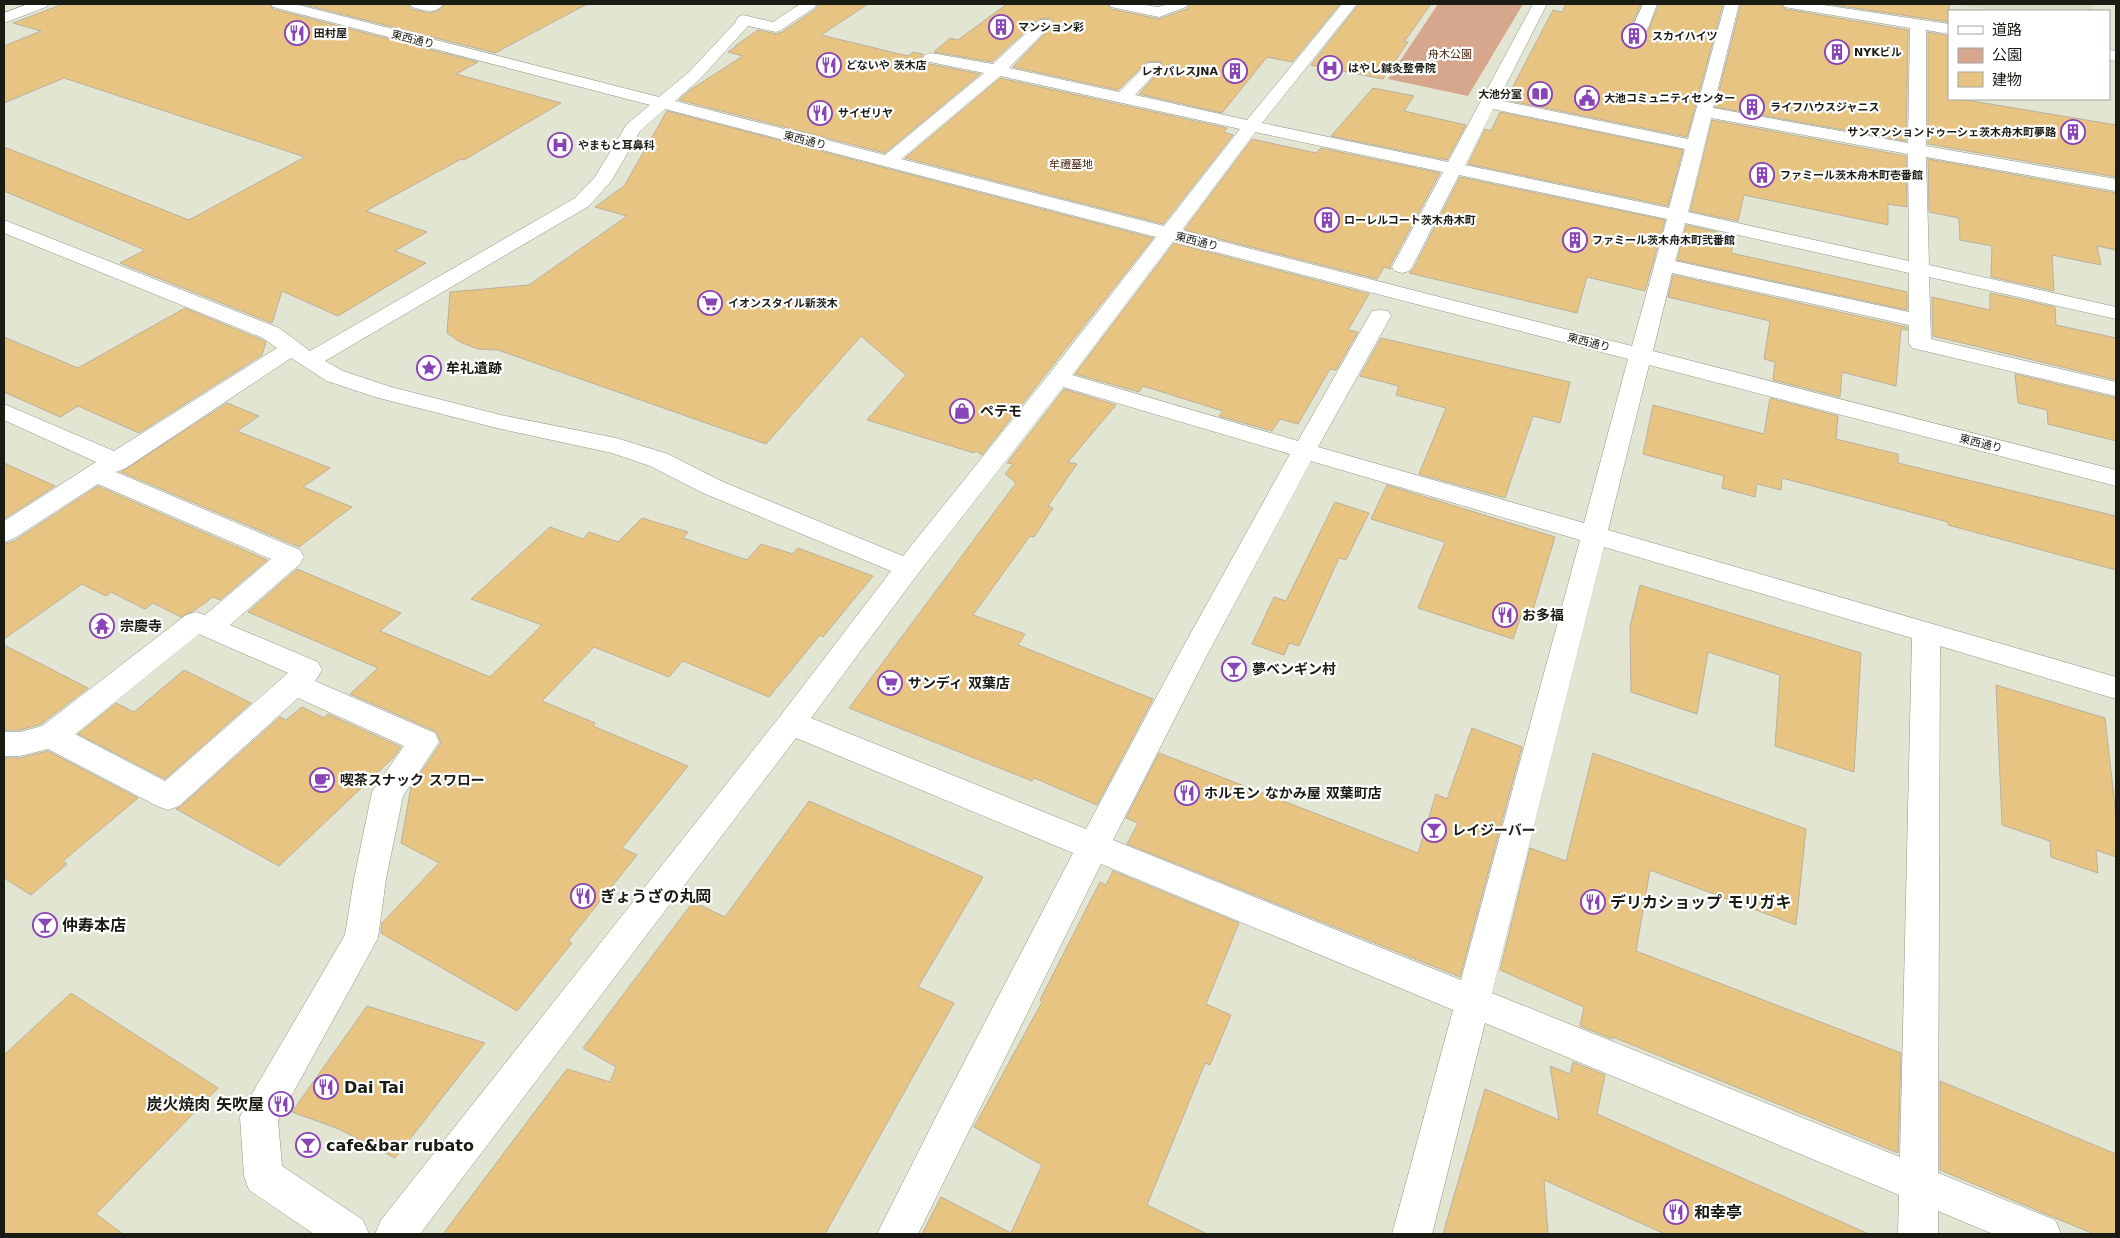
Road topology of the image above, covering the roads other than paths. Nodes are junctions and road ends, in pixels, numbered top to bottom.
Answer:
1 (41, 4) edge
2 (278, 4) edge
3 (417, 4) edge
4 (436, 4) edge
5 (810, 4) edge
6 (1116, 4) edge
7 (1181, 4) edge
8 (1350, 4) edge
9 (1540, 4) edge
10 (1650, 4) edge
11 (1732, 4) edge
12 (1790, 4) edge
13 (4, 18) edge
14 (1045, 23) dead end
15 (1918, 24) junction
16 (1640, 28) dead end
17 (1948, 29) edge
18 (931, 58) dead end
19 (1154, 66) dead end
20 (997, 70) junction
21 (1123, 98) junction
22 (661, 103) junction
23 (1488, 103) junction
24 (1704, 112) junction
25 (1251, 126) junction
26 (1695, 146) junction
27 (1917, 149) junction
28 (888, 161) junction
29 (1453, 169) junction
30 (2116, 185) edge
31 (1678, 215) junction
32 (4, 226) edge
33 (1170, 234) junction
34 (1664, 266) junction
35 (1402, 267) dead end
36 (1919, 269) junction
37 (2116, 313) edge
38 (1380, 316) dead end
39 (1920, 321) junction
40 (300, 355) junction
41 (1641, 355) junction
42 (1058, 378) junction
43 (2116, 388) edge
44 (4, 411) edge
45 (1302, 451) junction
46 (108, 468) junction
47 (2116, 478) edge
48 (4, 533) edge
49 (1594, 534) junction
50 (908, 568) junction
51 (208, 627) junction
52 (1926, 631) junction
53 (295, 684) junction
54 (2116, 688) edge
55 (791, 723) junction
56 (51, 736) junction
57 (4, 744) edge
58 (1092, 847) junction
59 (1472, 1001) junction
60 (1917, 1184) junction
61 (349, 1234) edge
62 (395, 1234) edge
63 (897, 1234) edge
64 (1412, 1234) edge
65 (1918, 1234) edge
66 (2041, 1234) edge

1 - 13 street
2 - 22 street, 東西通り
3 - 4 street
5 - 22 street
6 - 7 street
8 - 25 street
9 - 23 street
10 - 16 street
11 - 24 street
12 - 15 street
14 - 20 street
15 - 17 street
15 - 27 street
18 - 20 street
19 - 21 street
20 - 21 street
20 - 28 street
21 - 25 street
22 - 28 street, 東西通り
22 - 40 street
23 - 26 street
23 - 29 street
24 - 26 street
24 - 27 street
25 - 29 street
25 - 33 street
26 - 31 street
27 - 30 street
27 - 36 street
28 - 33 street, 東西通り
29 - 31 street
29 - 35 street
31 - 34 street
31 - 36 street
32 - 40 street
33 - 41 street, 東西通り
33 - 42 street
34 - 39 street
34 - 41 street
36 - 37 street
36 - 39 street
38 - 45 street
39 - 43 street
40 - 46 street
40 - 50 street
41 - 47 street, 東西通り
41 - 49 street
42 - 45 street
42 - 50 street
44 - 46 street
45 - 49 street
45 - 58 street
46 - 48 street
46 - 51 street
49 - 52 street
49 - 59 street
50 - 55 street
51 - 53 street
51 - 56 street
52 - 54 street
52 - 60 street
53 - 56 street
53 - 61 street
55 - 58 street
55 - 62 street
56 - 57 street
58 - 59 street
58 - 63 street
59 - 60 street
59 - 64 street
60 - 65 street
60 - 66 street

